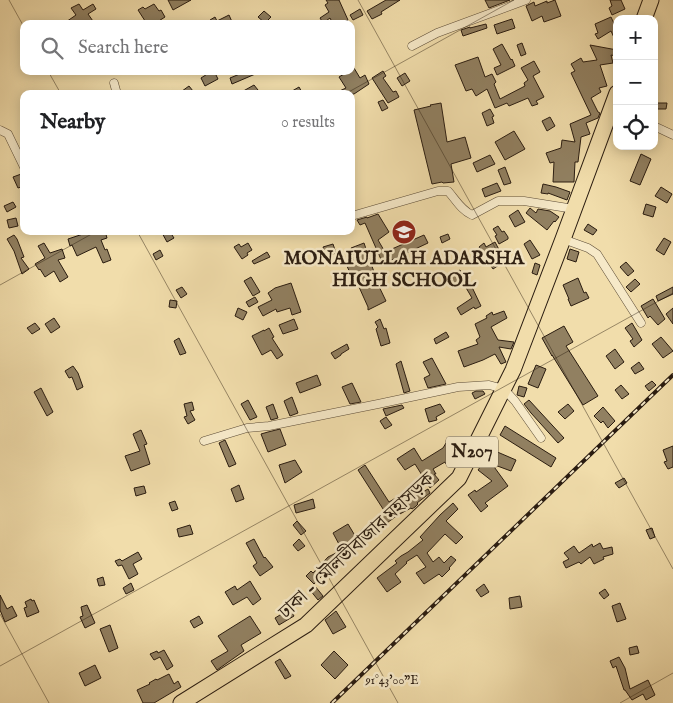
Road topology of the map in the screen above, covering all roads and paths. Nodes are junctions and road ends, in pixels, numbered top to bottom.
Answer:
1 (526, 0) edge
2 (651, 0) edge
3 (645, 15) edge
4 (412, 46) dead end
5 (114, 83) dead end
6 (116, 90) edge
7 (614, 105) edge
8 (658, 128) edge
9 (0, 130) edge
10 (673, 135) edge
11 (20, 159) edge
12 (574, 209) junction
13 (355, 215) edge
14 (563, 239) junction
15 (640, 322) dead end
16 (504, 389) junction
17 (541, 438) dead end
18 (204, 441) dead end
19 (181, 703) edge

1 - 4 street
2 - 3 highway
5 - 6 street
7 - 12 highway, ঢাকা - মৌলভীবাজার মহাসড়ক / N207
8 - 10 street
9 - 11 street
12 - 13 street
12 - 14 highway, ঢাকা - মৌলভীবাজার মহাসড়ক / N207
14 - 15 street
14 - 16 highway, ঢাকা - মৌলভীবাজার মহাসড়ক / N207
16 - 17 street
16 - 18 street
16 - 19 highway, ঢাকা - মৌলভীবাজার মহাসড়ক / N207

